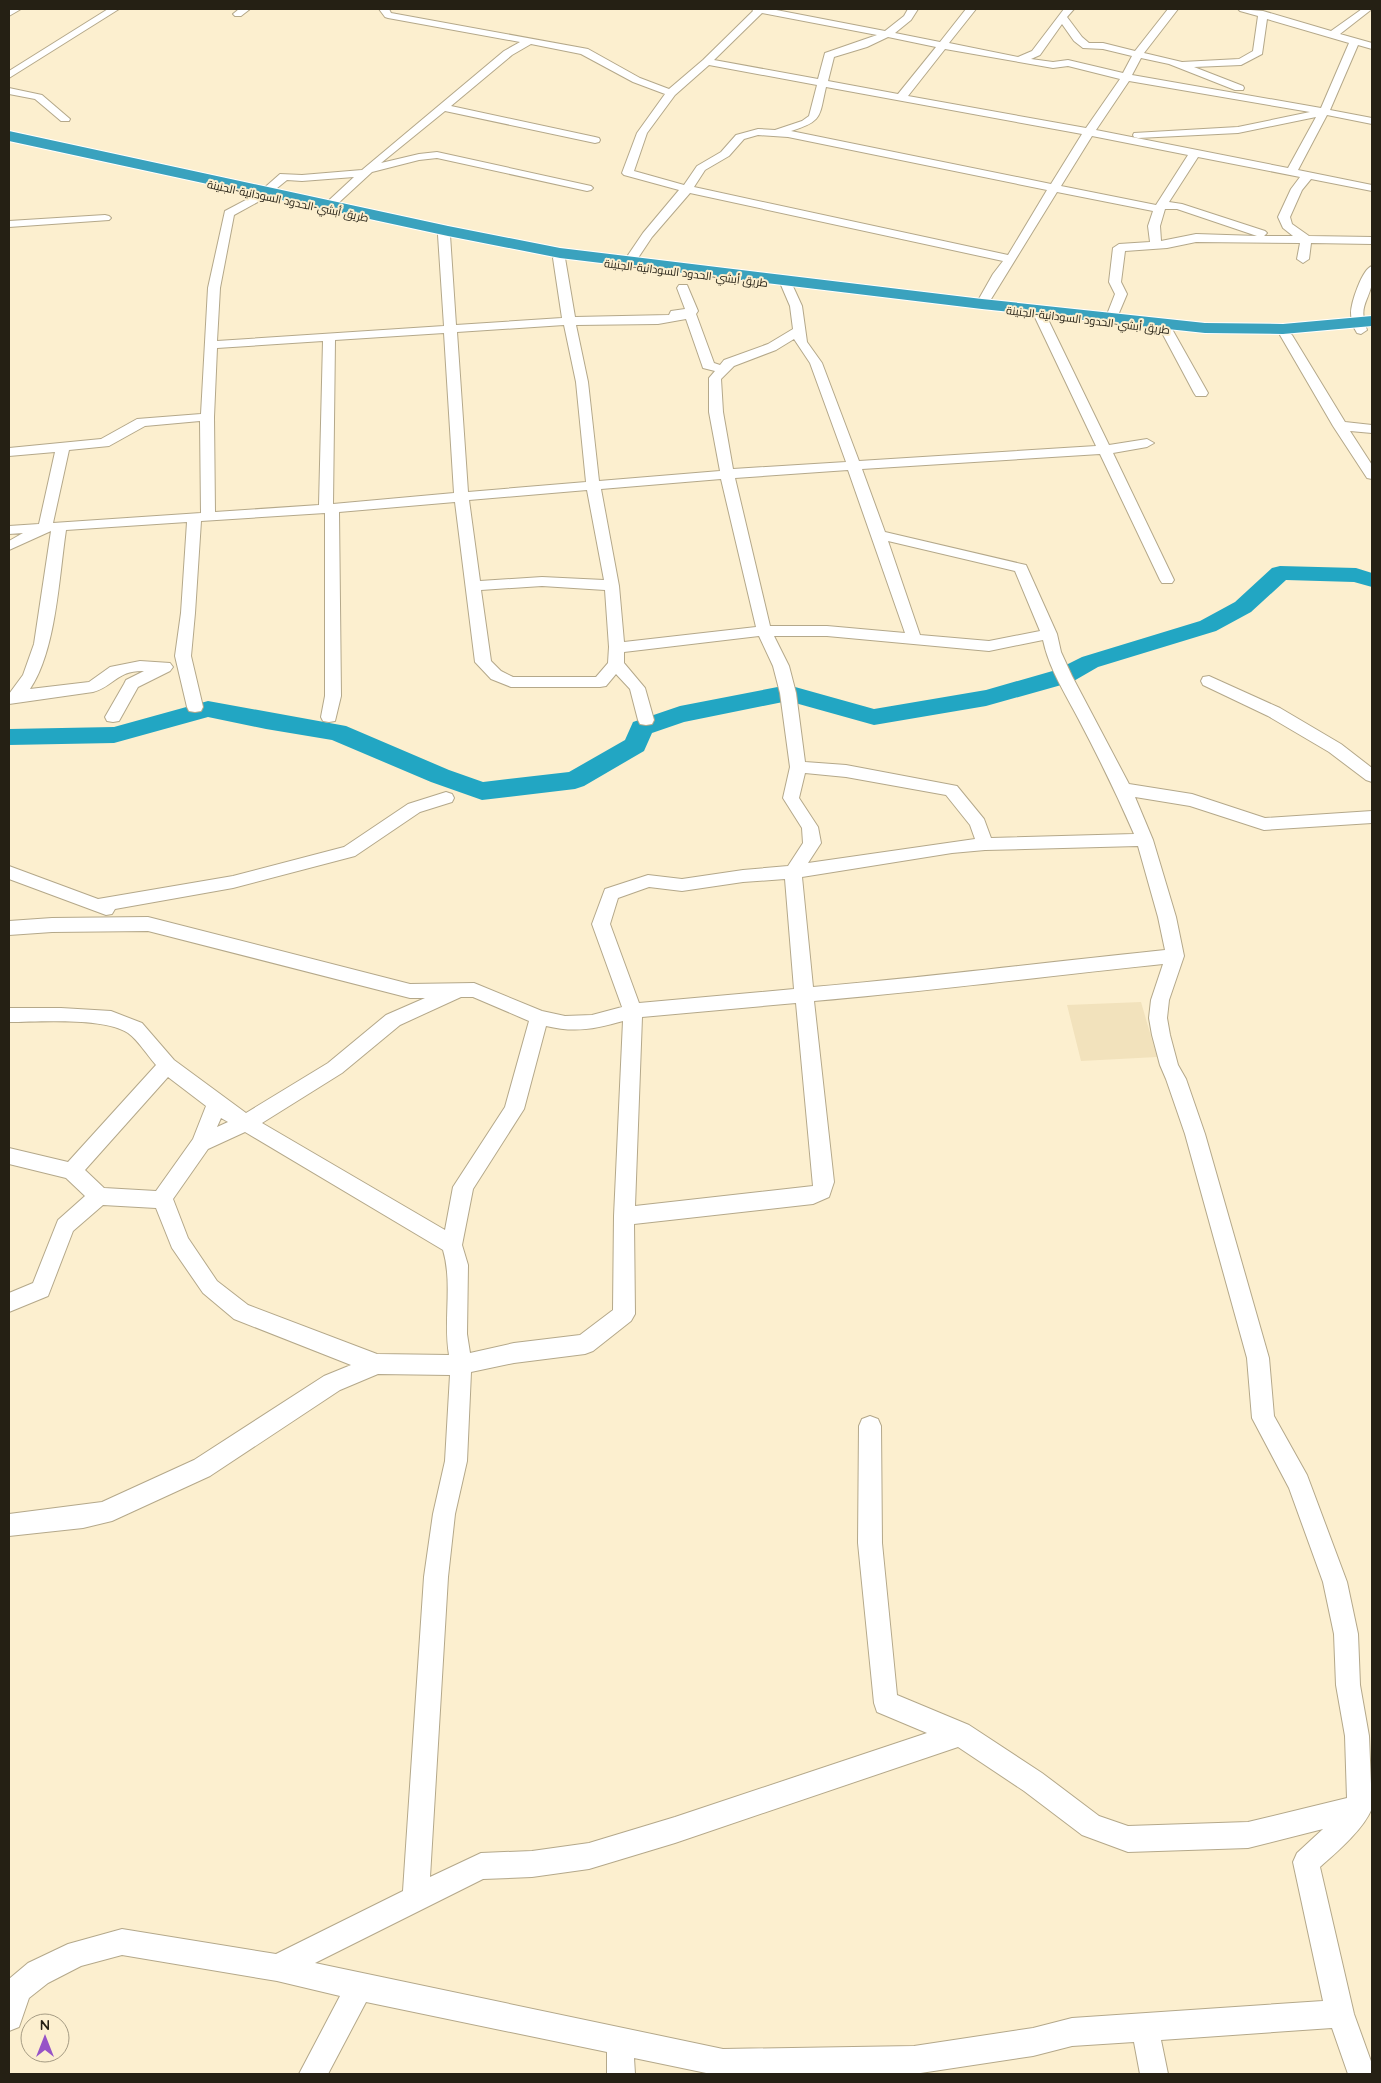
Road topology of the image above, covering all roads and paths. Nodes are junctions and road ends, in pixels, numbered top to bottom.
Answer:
1 (16, 9) edge
2 (114, 9) edge
3 (384, 9) edge
4 (759, 9) edge
5 (913, 9) edge
6 (971, 9) edge
7 (1069, 9) edge
8 (1173, 9) edge
9 (1243, 9) edge
10 (1368, 9) edge
11 (9, 14) edge
12 (1263, 14) junction
13 (1062, 17) junction
14 (886, 33) junction
15 (1332, 34) junction
16 (529, 41) junction
17 (1356, 41) junction
18 (943, 44) junction
19 (1372, 46) edge
20 (1039, 49) junction
21 (1138, 54) junction
22 (1019, 60) junction
23 (707, 62) junction
24 (1068, 63) junction
25 (1179, 64) junction
26 (1127, 74) junction
27 (9, 75) edge
28 (823, 82) junction
29 (9, 91) edge
30 (670, 93) junction
31 (901, 97) junction
32 (1260, 98) junction
33 (443, 108) junction
34 (1324, 112) junction
35 (65, 119) dead end
36 (1372, 121) edge
37 (1089, 132) junction
38 (776, 133) junction
39 (9, 136) edge
40 (1114, 137) junction
41 (595, 140) dead end
42 (9, 142) edge
43 (1195, 153) junction
44 (368, 171) junction
45 (1290, 172) junction
46 (1308, 175) junction
47 (587, 188) dead end
48 (1054, 188) junction
49 (1372, 188) edge
50 (688, 189) junction
51 (264, 193) junction
52 (330, 206) junction
53 (1160, 207) junction
54 (105, 218) dead end
55 (9, 224) edge
56 (444, 235) junction
57 (1275, 238) junction
58 (1306, 240) junction
59 (1372, 241) edge
60 (1156, 245) junction
61 (519, 248) junction
62 (560, 258) junction
63 (1011, 259) junction
64 (1303, 259) dead end
65 (627, 265) junction
66 (1372, 270) edge
67 (710, 274) junction
68 (787, 285) junction
69 (683, 288) dead end
70 (982, 304) junction
71 (1038, 312) junction
72 (1112, 317) junction
73 (618, 320) junction
74 (569, 321) junction
75 (1366, 326) edge
76 (449, 329) junction
77 (1166, 329) junction
78 (799, 331) junction
79 (1284, 333) junction
80 (329, 336) junction
81 (211, 345) junction
82 (722, 369) junction
83 (1200, 392) dead end
84 (207, 417) junction
85 (1340, 426) junction
86 (1372, 429) edge
87 (1147, 443) dead end
88 (63, 448) junction
89 (1103, 450) junction
90 (9, 452) edge
91 (854, 467) junction
92 (726, 474) junction
93 (1372, 476) edge
94 (593, 485) junction
95 (461, 496) junction
96 (329, 507) junction
97 (201, 517) junction
98 (52, 528) junction
99 (9, 530) edge
100 (879, 535) junction
101 (9, 546) edge
102 (1168, 580) dead end
103 (473, 586) junction
104 (612, 586) junction
105 (764, 631) junction
106 (1049, 634) junction
107 (914, 639) junction
108 (624, 647) dead end
109 (183, 656) junction
110 (616, 664) junction
111 (165, 667) junction
112 (1209, 681) dead end
113 (13, 698) edge
114 (195, 707) dead end
115 (113, 717) dead end
116 (328, 717) dead end
117 (646, 720) dead end
118 (798, 767) junction
119 (1372, 776) edge
120 (1123, 789) junction
121 (446, 798) dead end
122 (1372, 817) edge
123 (1145, 840) junction
124 (985, 844) junction
125 (9, 872) edge
126 (794, 872) junction
127 (96, 906) junction
128 (148, 924) junction
129 (9, 928) edge
130 (1175, 956) junction
131 (462, 989) junction
132 (804, 994) junction
133 (634, 1011) junction
134 (9, 1015) edge
135 (539, 1017) junction
136 (167, 1065) junction
137 (217, 1104) junction
138 (246, 1123) junction
139 (201, 1143) junction
140 (9, 1156) edge
141 (72, 1171) junction
142 (99, 1196) junction
143 (161, 1200) junction
144 (624, 1216) junction
145 (452, 1246) junction
146 (9, 1303) edge
147 (377, 1364) junction
148 (460, 1365) junction
149 (870, 1426) dead end
150 (9, 1525) edge
151 (960, 1734) junction
152 (1360, 1807) junction
153 (416, 1900) junction
154 (277, 1968) junction
155 (359, 1987) junction
156 (1340, 2014) junction
157 (9, 2016) edge
158 (1145, 2026) junction
159 (620, 2041) junction
160 (313, 2074) edge
161 (621, 2074) edge
162 (1154, 2074) edge
163 (1362, 2074) edge

1 - 11 street
2 - 27 street
3 - 16 street
4 - 14 street
4 - 23 street
5 - 14 street
6 - 18 street
7 - 13 street
8 - 21 street
9 - 12 street
10 - 15 street
12 - 15 street
12 - 25 street
13 - 20 street
13 - 21 street
14 - 18 street
14 - 28 street
15 - 17 street
16 - 30 street
16 - 33 street
17 - 19 street
17 - 34 street
18 - 22 street
18 - 31 street
20 - 22 street
20 - 24 street
21 - 24 street
21 - 25 street
21 - 26 street
22 - 24 street
23 - 28 street
23 - 30 street
24 - 26 street
25 - 26 street
25 - 32 street
26 - 32 street
26 - 37 street
28 - 31 street
28 - 38 street
29 - 35 street
30 - 50 street
31 - 37 street
32 - 34 street
33 - 41 street
33 - 44 street
34 - 36 street
34 - 40 street
34 - 45 street
37 - 40 street
37 - 48 street
38 - 48 street
38 - 50 street
39 - 51 highway
40 - 43 street
42 - 51 highway, طريق أبشي-الحدود السودانية-الجنينة
43 - 45 street
43 - 53 street
44 - 47 street
44 - 51 street
44 - 52 street
45 - 46 street
46 - 49 street
46 - 58 street
48 - 53 street
48 - 63 street
50 - 63 street
50 - 65 street
51 - 52 highway
51 - 56 highway, طريق أبشي-الحدود السودانية-الجنينة
51 - 81 street
52 - 61 highway
53 - 57 street
53 - 60 street
54 - 55 street
56 - 61 highway, طريق أبشي-الحدود السودانية-الجنينة
56 - 76 street
57 - 58 street
57 - 60 street
58 - 59 street
58 - 64 street
60 - 72 street
61 - 62 highway, طريق أبشي-الحدود السودانية-الجنينة
61 - 65 highway
62 - 65 highway, طريق أبشي-الحدود السودانية-الجنينة
62 - 74 street
63 - 70 street
65 - 67 highway, طريق أبشي-الحدود السودانية-الجنينة
66 - 75 street
67 - 68 highway, طريق أبشي-الحدود السودانية-الجنينة
67 - 70 highway
68 - 71 highway, طريق أبشي-الحدود السودانية-الجنينة
68 - 78 street
69 - 73 street
70 - 71 highway
71 - 72 highway
71 - 77 highway, طريق أبشي-الحدود السودانية-الجنينة
71 - 89 street
72 - 79 highway
73 - 74 street
73 - 82 street
74 - 76 street
74 - 94 street
75 - 79 highway, طريق أبشي-الحدود السودانية-الجنينة
76 - 80 street
76 - 95 street
77 - 79 highway, طريق أبشي-الحدود السودانية-الجنينة
77 - 83 street
78 - 82 street
78 - 91 street
79 - 85 street
80 - 81 street
80 - 96 street
81 - 84 street
82 - 92 street
84 - 88 street
84 - 97 street
85 - 86 street
85 - 93 street
87 - 89 street
88 - 90 street
88 - 98 street
89 - 91 street
89 - 102 street
91 - 92 street
91 - 100 street
92 - 94 street
92 - 105 street
94 - 95 street
94 - 104 street
95 - 96 street
95 - 103 street
96 - 97 street
96 - 116 street
97 - 98 street
97 - 109 street
98 - 99 street
98 - 101 street
98 - 113 street
100 - 106 street
100 - 107 street
103 - 104 street
103 - 110 street
104 - 110 street
105 - 107 street
105 - 108 street
105 - 118 street
106 - 107 street
106 - 120 street
109 - 111 street
109 - 114 street
110 - 117 street
111 - 113 street
111 - 115 street
112 - 119 street
118 - 124 street
118 - 126 street
120 - 122 street
120 - 123 street
121 - 127 street
123 - 124 street
123 - 130 street
124 - 126 street
125 - 127 street
126 - 132 street
126 - 133 street
127 - 128 street
128 - 129 street
128 - 131 street
130 - 132 street
130 - 152 street
131 - 135 street
131 - 138 street
132 - 133 street
132 - 144 street
133 - 135 street
133 - 144 street
134 - 136 street
135 - 145 street
136 - 137 street
136 - 141 street
137 - 138 street
137 - 139 street
138 - 139 street
138 - 145 street
139 - 143 street
140 - 141 street
141 - 142 street
142 - 143 street
142 - 146 street
143 - 147 street
144 - 148 street
145 - 148 street
147 - 148 street
147 - 150 street
148 - 153 street
149 - 151 street
151 - 152 street
151 - 153 street
152 - 156 street
153 - 154 street
154 - 155 street
154 - 157 street
155 - 159 street
155 - 160 street
156 - 158 street
156 - 163 street
158 - 159 street
158 - 162 street
159 - 161 street

